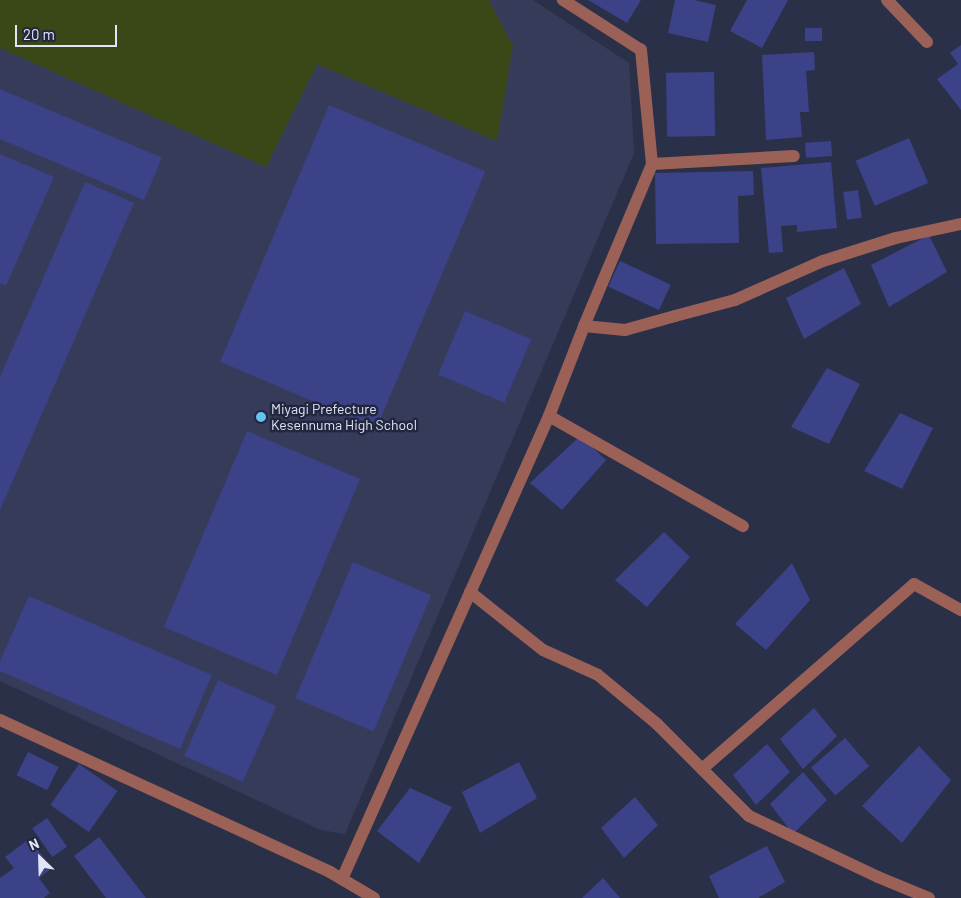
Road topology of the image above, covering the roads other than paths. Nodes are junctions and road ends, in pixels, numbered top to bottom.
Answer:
1 (563, 0) edge
2 (887, 0) edge
3 (927, 42) dead end
4 (794, 156) dead end
5 (652, 164) junction
6 (961, 224) edge
7 (584, 326) junction
8 (549, 416) junction
9 (743, 526) dead end
10 (470, 592) junction
11 (961, 610) edge
12 (0, 720) edge
13 (702, 769) junction
14 (342, 879) junction
15 (374, 898) edge
16 (929, 898) edge

1 - 5 street
2 - 3 street
4 - 5 street
5 - 7 street
6 - 7 street
7 - 8 street
8 - 9 street
8 - 10 street
10 - 13 street
10 - 14 street
11 - 13 street
12 - 14 street
13 - 16 street
14 - 15 street

